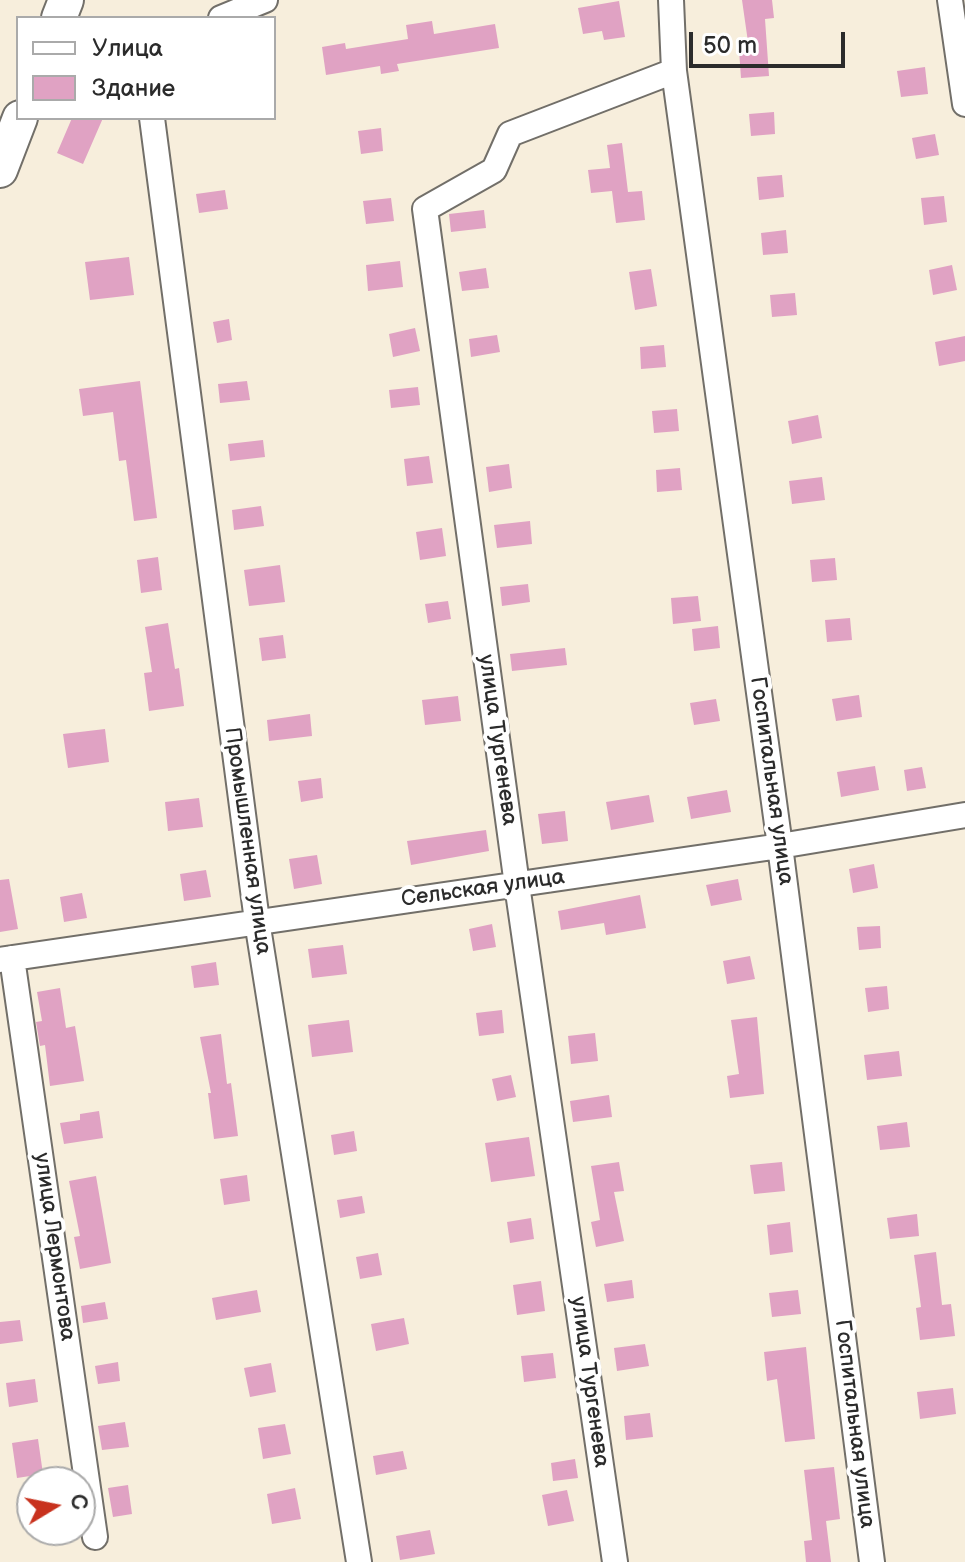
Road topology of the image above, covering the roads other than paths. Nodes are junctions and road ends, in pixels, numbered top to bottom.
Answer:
1 (265, 0) edge
2 (671, 0) edge
3 (950, 0) edge
4 (226, 16) edge
5 (674, 71) junction
6 (965, 104) edge
7 (19, 120) edge
8 (152, 120) edge
9 (0, 170) edge
10 (965, 815) edge
11 (780, 846) junction
12 (517, 885) junction
13 (257, 921) junction
14 (6, 959) edge
15 (85, 1466) edge
16 (359, 1562) edge
17 (615, 1562) edge
18 (872, 1562) edge

1 - 4 street
2 - 5 street, Госпитальная улица
3 - 6 street
5 - 11 street, Госпитальная улица
5 - 12 street, улица Тургенева
7 - 9 main road
8 - 13 street, Промышленная улица
10 - 11 street, Сельская улица
11 - 12 street, Сельская улица
11 - 18 street, Госпитальная улица
12 - 13 street, Сельская улица
12 - 17 street, улица Тургенева
13 - 14 street, Сельская улица
13 - 16 street, Промышленная улица
14 - 15 street, улица Лермонтова

